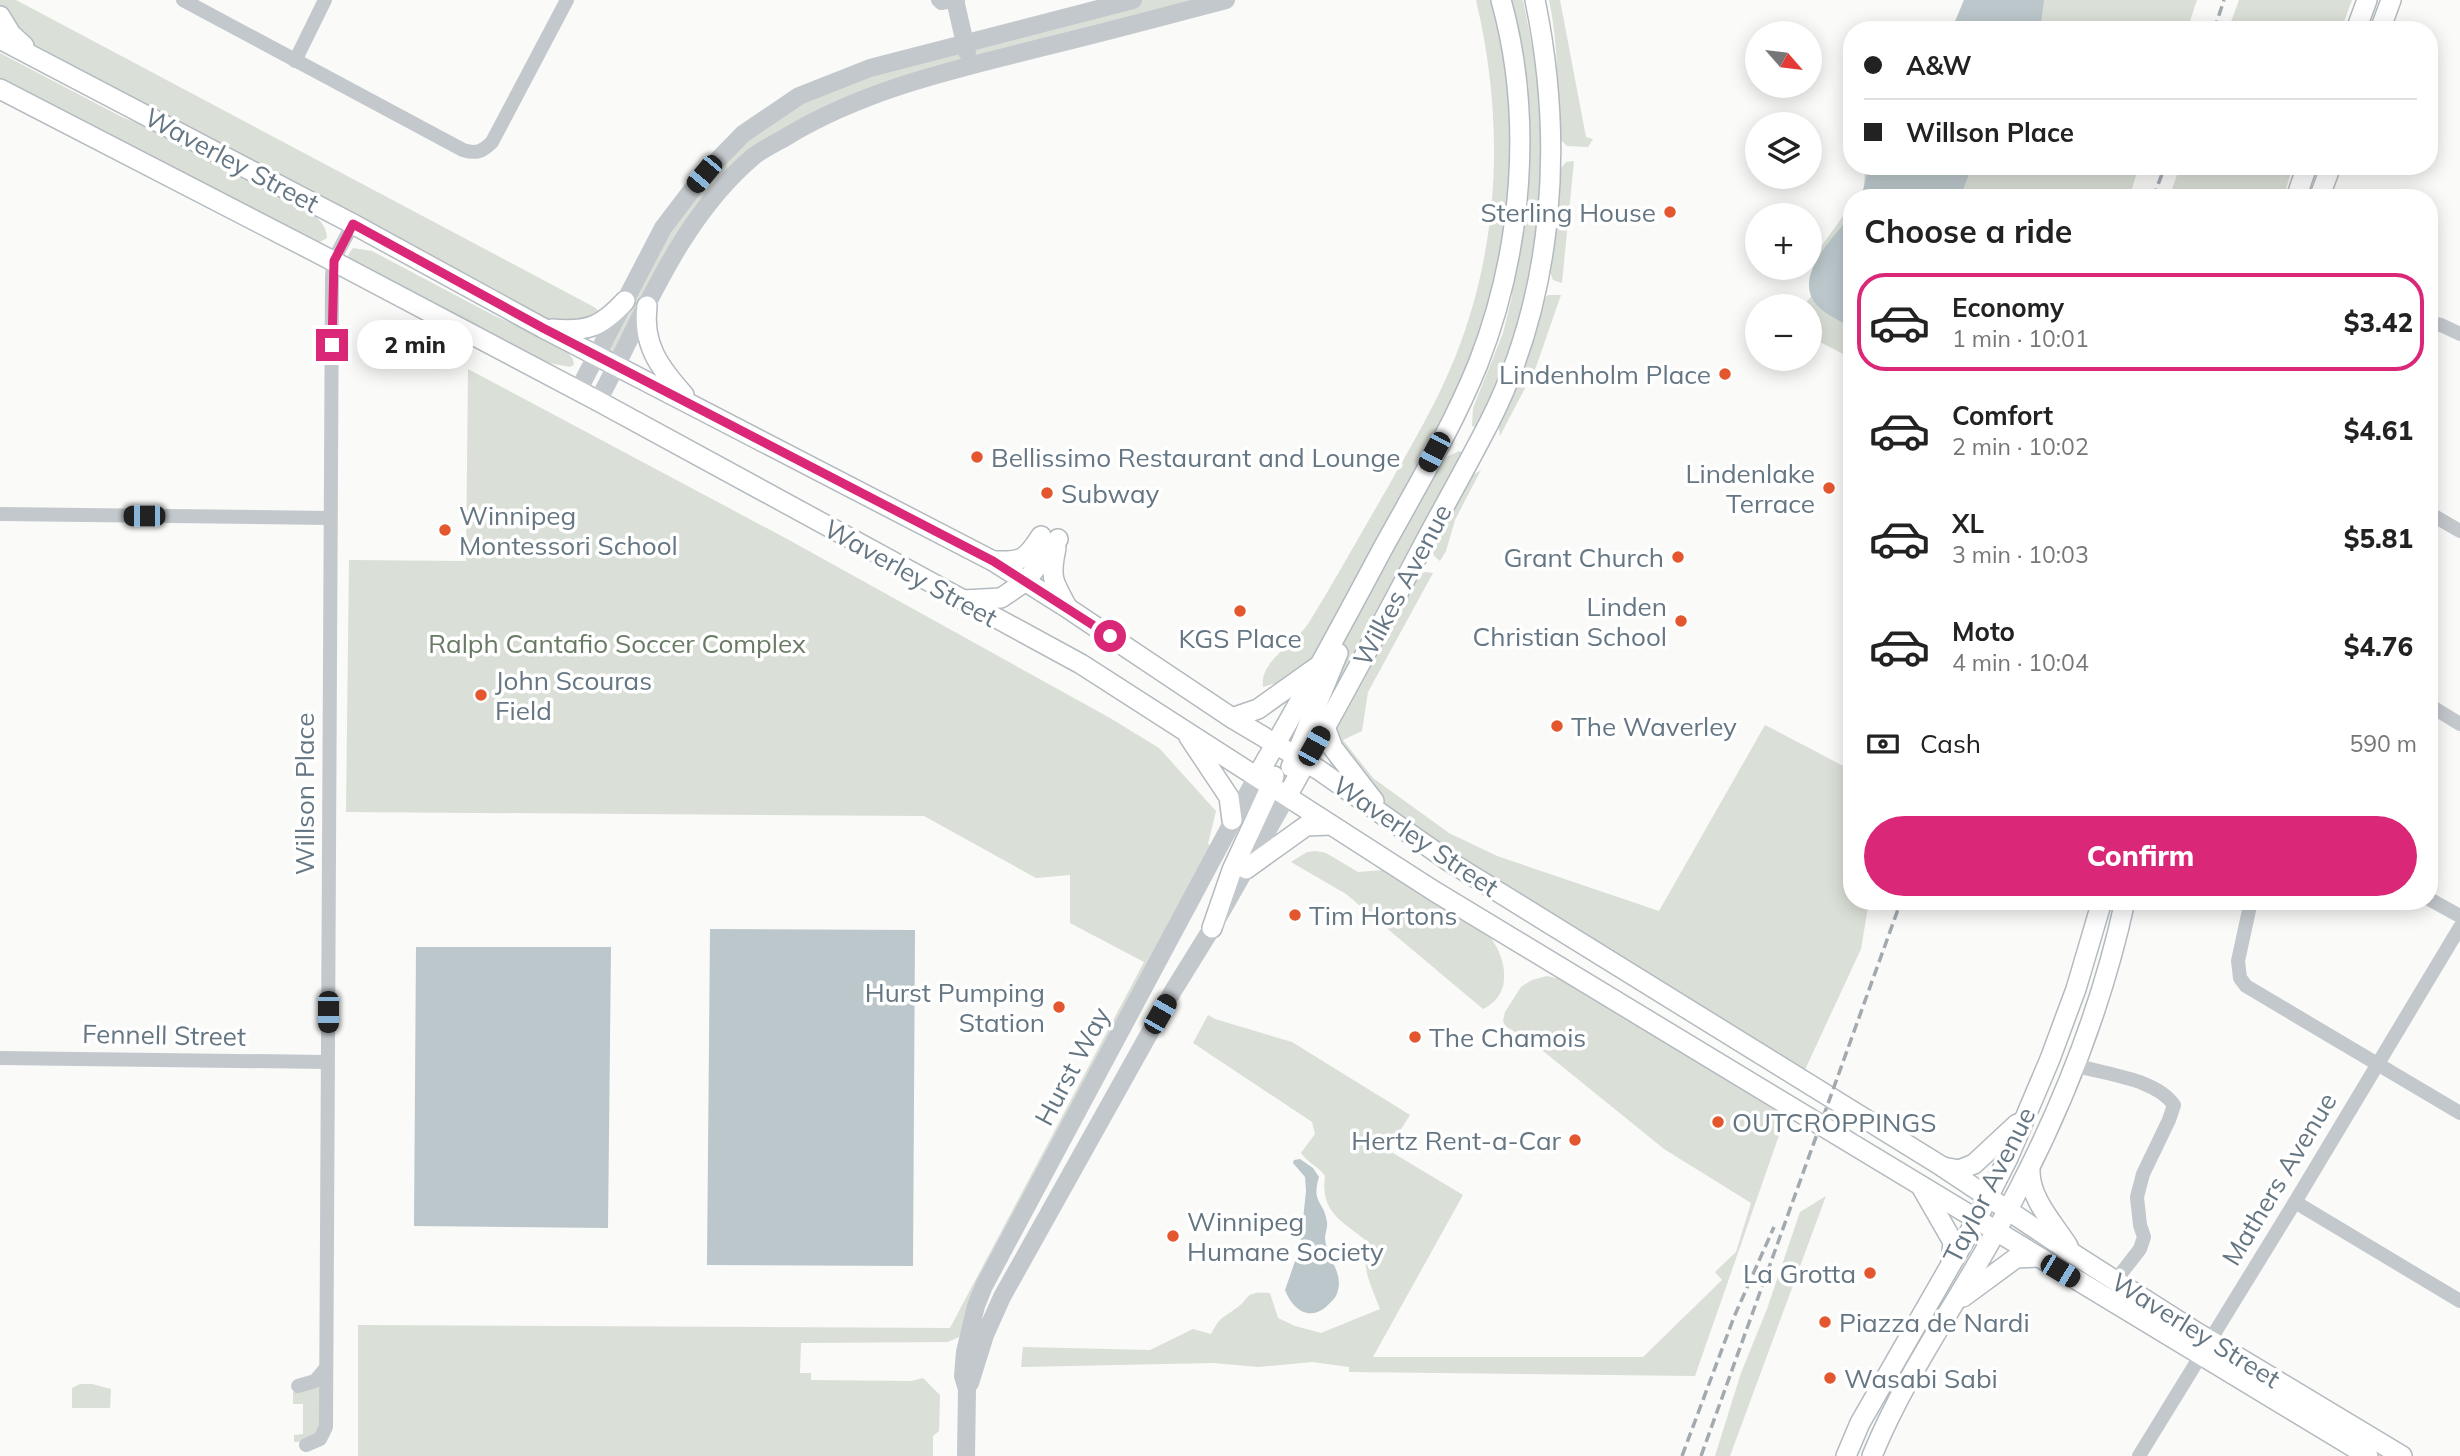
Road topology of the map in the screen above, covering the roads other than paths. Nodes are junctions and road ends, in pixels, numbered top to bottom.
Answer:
1 (183, 0) edge
2 (325, 0) edge
3 (567, 0) edge
4 (952, 0) edge
5 (1133, 0) edge
6 (1226, 0) edge
7 (1501, 0) edge
8 (1535, 0) edge
9 (2367, 0) edge
10 (2391, 0) edge
11 (0, 16) edge
12 (2359, 21) edge
13 (2383, 21) edge
14 (0, 38) edge
15 (965, 43) junction
16 (35, 56) junction
17 (295, 61) junction
18 (971, 65) junction
19 (0, 89) edge
20 (353, 224) junction
21 (334, 261) junction
22 (625, 301) junction
23 (647, 306) junction
24 (2438, 324) edge
25 (543, 328) junction
26 (2460, 334) edge
27 (598, 355) junction
28 (617, 365) junction
29 (578, 391) junction
30 (598, 401) junction
31 (691, 404) junction
32 (0, 514) edge
33 (330, 518) junction
34 (2438, 518) edge
35 (2460, 531) edge
36 (1049, 538) junction
37 (993, 561) junction
38 (1026, 581) junction
39 (960, 600) junction
40 (1069, 608) junction
41 (1341, 626) junction
42 (1321, 664) junction
43 (2438, 711) edge
44 (1232, 718) junction
45 (2460, 724) edge
46 (1325, 727) junction
47 (1185, 730) junction
48 (1276, 744) junction
49 (1300, 759) junction
50 (1272, 786) junction
51 (1232, 820) junction
52 (1390, 821) junction
53 (1331, 825) junction
54 (1246, 869) junction
55 (2438, 904) edge
56 (2099, 910) edge
57 (2123, 910) edge
58 (2249, 910) edge
59 (2460, 916) edge
60 (2460, 927) edge
61 (1212, 928) junction
62 (0, 1058) edge
63 (327, 1062) junction
64 (2378, 1063) junction
65 (2075, 1065) junction
66 (2027, 1113) junction
67 (2460, 1113) edge
68 (1943, 1167) junction
69 (2030, 1170) junction
70 (1920, 1184) junction
71 (1988, 1196) junction
72 (2295, 1202) junction
73 (2008, 1210) junction
74 (1977, 1219) junction
75 (1996, 1231) junction
76 (2075, 1255) junction
77 (2037, 1257) junction
78 (1951, 1261) junction
79 (2116, 1280) junction
80 (2460, 1301) edge
81 (1954, 1304) junction
82 (2205, 1347) junction
83 (326, 1368) junction
84 (298, 1386) dead end
85 (967, 1390) junction
86 (306, 1444) dead end
87 (966, 1456) edge
88 (1846, 1456) edge
89 (1872, 1456) edge
90 (2139, 1456) edge
91 (2368, 1456) edge
92 (2402, 1456) edge

1 - 17 street
2 - 17 street
3 - 17 street
4 - 15 street
5 - 15 street
6 - 18 street
7 - 41 main road, Wilkes Avenue
8 - 46 main road, Wilkes Avenue
9 - 12 main road
10 - 13 main road
11 - 16 main road
14 - 16 main road, Waverley Street
15 - 18 street
15 - 22 street
16 - 20 main road, Waverley Street
18 - 23 street
19 - 21 main road, Waverley Street
20 - 21 street, Willson Place
20 - 25 main road, Waverley Street
21 - 29 main road, Waverley Street
21 - 33 street, Willson Place
22 - 25 main road
22 - 27 street
23 - 28 street
23 - 31 main road
24 - 26 street
25 - 27 main road, Waverley Street
27 - 28 main road, Waverley Street
27 - 29 street
28 - 30 street
28 - 31 main road, Waverley Street
29 - 30 main road, Waverley Street
30 - 39 main road, Waverley Street
31 - 37 main road, Waverley Street
32 - 33 street
33 - 63 street, Willson Place
34 - 35 street
36 - 37 main road
36 - 38 main road
36 - 40 main road
37 - 38 main road, Waverley Street
38 - 39 main road
38 - 40 main road, Waverley Street
39 - 47 main road, Waverley Street
40 - 44 main road, Waverley Street
41 - 42 main road, Wilkes Avenue
41 - 49 main road
42 - 44 main road
42 - 48 main road, Wilkes Avenue
43 - 45 street
44 - 48 main road, Waverley Street
46 - 49 main road, Wilkes Avenue
46 - 52 main road
47 - 50 main road, Waverley Street
47 - 51 main road
48 - 49 main road, Waverley Street
48 - 50 main road, Wilkes Avenue
49 - 50 main road, Wilkes Avenue
49 - 52 main road, Waverley Street
50 - 51 street, Hurst Way
50 - 53 main road, Waverley Street
50 - 54 street, Hurst Way
50 - 61 main road
51 - 85 street, Hurst Way
52 - 68 main road, Waverley Street
53 - 54 main road
53 - 70 main road, Waverley Street
54 - 61 street, Hurst Way
55 - 59 street
56 - 66 main road, Taylor Avenue
57 - 65 main road, Taylor Avenue
58 - 64 street
60 - 64 street, Mathers Avenue
61 - 85 street, Hurst Way
62 - 63 street, Fennell Street
63 - 83 street, Willson Place
64 - 67 street
64 - 72 street, Mathers Avenue
65 - 69 main road, Taylor Avenue
65 - 79 street
66 - 68 main road
66 - 71 main road, Taylor Avenue
68 - 71 main road, Waverley Street
69 - 73 main road, Taylor Avenue
69 - 76 main road
70 - 74 main road, Waverley Street
70 - 78 main road
71 - 73 main road, Waverley Street
71 - 74 main road, Taylor Avenue
72 - 80 street
72 - 82 street, Mathers Avenue
73 - 75 main road, Taylor Avenue
73 - 76 main road, Waverley Street
74 - 75 main road, Waverley Street
74 - 78 main road, Taylor Avenue
75 - 77 main road, Waverley Street
75 - 81 main road, Taylor Avenue
76 - 79 main road, Waverley Street
77 - 81 main road
77 - 82 main road, Waverley Street
78 - 88 main road, Taylor Avenue
79 - 82 main road, Waverley Street
81 - 89 main road, Taylor Avenue
82 - 90 street, Mathers Avenue
82 - 91 main road, Waverley Street
82 - 92 main road, Waverley Street
83 - 84 street
83 - 86 street, Willson Place
85 - 87 street, Hurst Way

